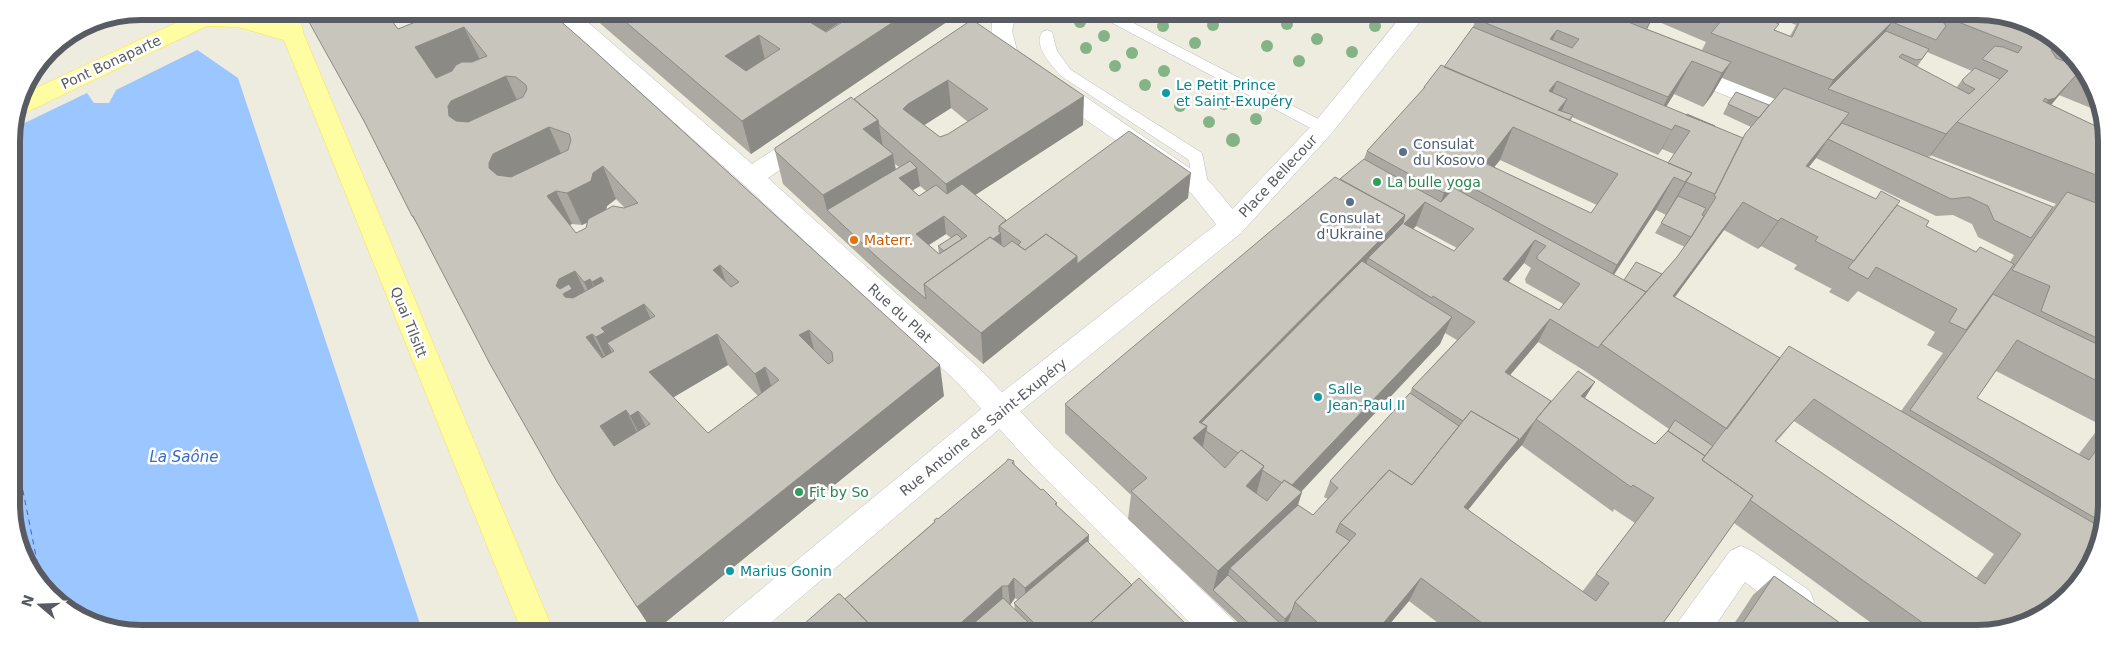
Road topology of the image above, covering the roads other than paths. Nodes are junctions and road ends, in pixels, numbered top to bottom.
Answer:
1 (182, 20) edge
2 (184, 20) edge
3 (252, 20) edge
4 (571, 20) edge
5 (1003, 20) edge
6 (1117, 20) edge
7 (1410, 20) edge
8 (290, 23) edge
9 (1047, 35) dead end
10 (1664, 62) edge
11 (35, 82) edge
12 (26, 102) edge
13 (829, 124) edge
14 (1323, 128) junction
15 (1829, 128) edge
16 (751, 177) junction
17 (1201, 188) junction
18 (1232, 226) junction
19 (1001, 410) junction
20 (1818, 616) edge
21 (535, 625) edge
22 (743, 625) edge
23 (1215, 625) edge
24 (1696, 625) edge

1 - 11 main road, Pont Bonaparte
2 - 12 main road, Pont Bonaparte
3 - 8 main road
4 - 16 street, Rue du Plat
5 - 17 street, Place Bellecour
6 - 14 lane, Place Bellecour
7 - 14 street, Place Bellecour
8 - 21 main road, Quai Tilsitt
9 - 17 lane
10 - 15 street
13 - 16 street
14 - 18 street, Place Bellecour
16 - 19 street, Rue du Plat
17 - 18 street, Place Bellecour
18 - 19 street, Rue Antoine de Saint-Exupéry
19 - 22 street, Rue Antoine de Saint-Exupéry
19 - 23 street, Rue du Plat
20 - 24 street

